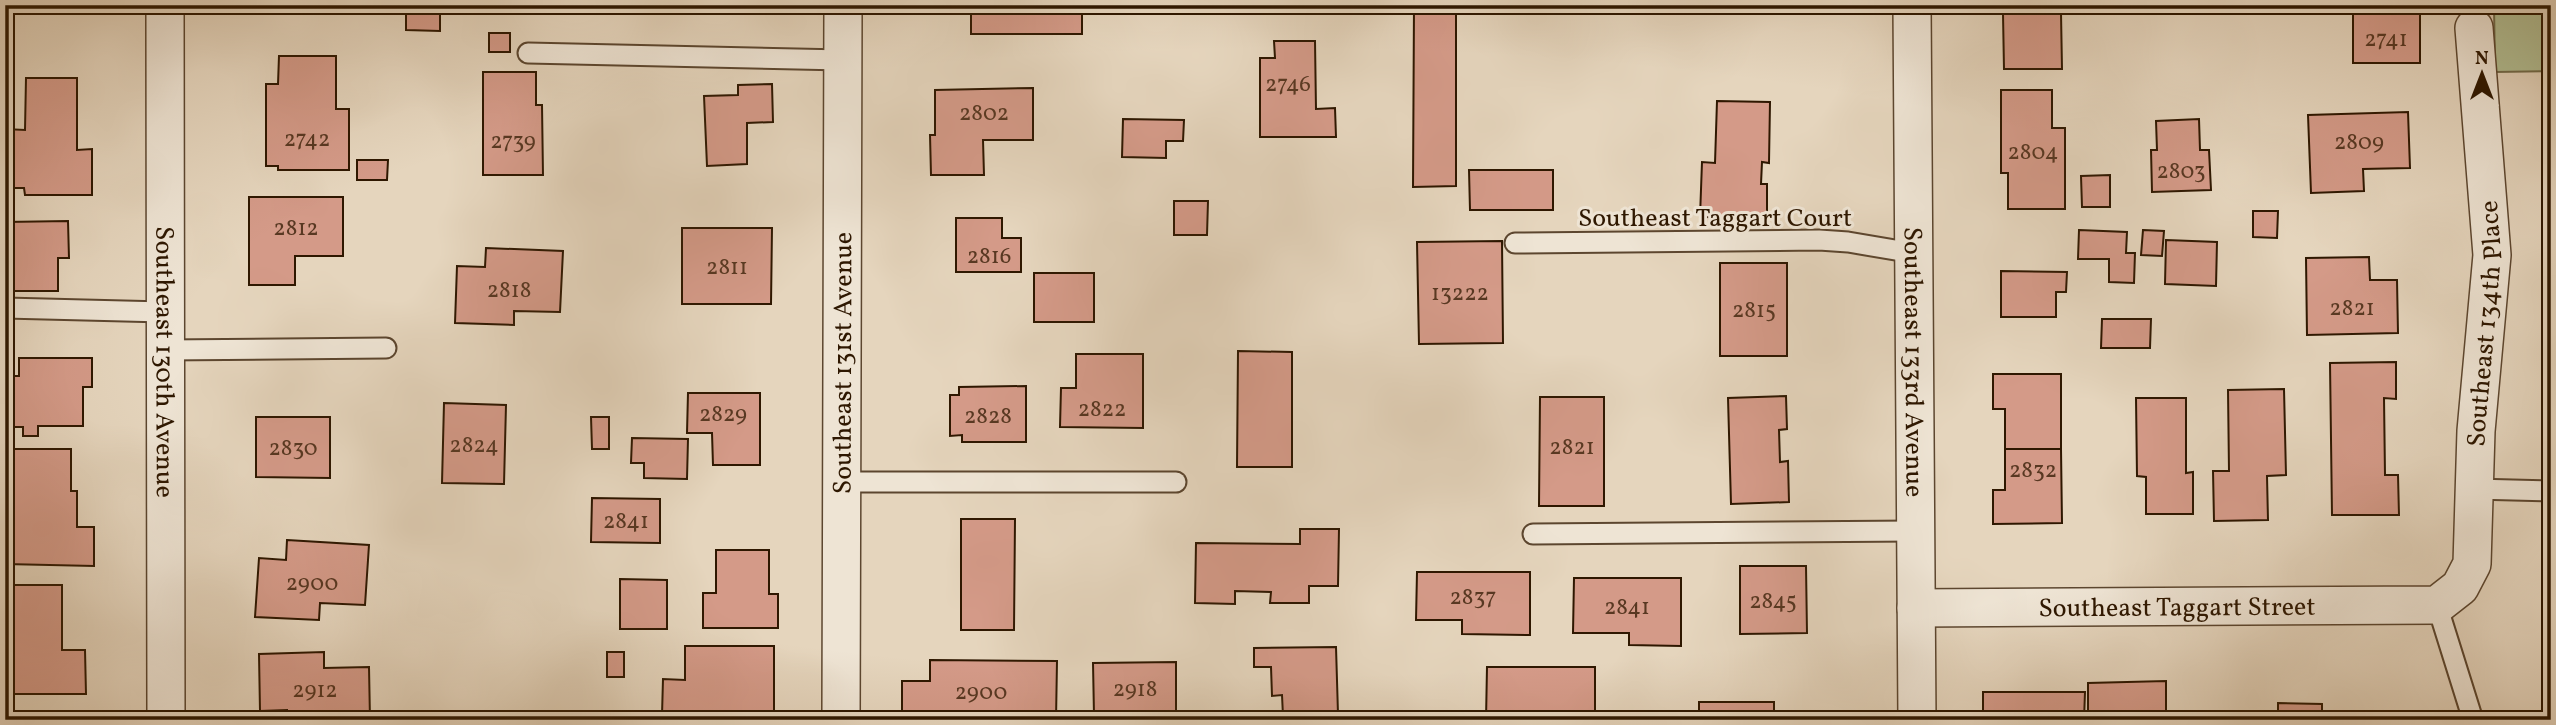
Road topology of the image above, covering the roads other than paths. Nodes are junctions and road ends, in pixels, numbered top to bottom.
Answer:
1 (165, 5) edge
2 (843, 5) edge
3 (1912, 5) edge
4 (2474, 28) dead end
5 (528, 53) dead end
6 (843, 60) junction
7 (1515, 243) dead end
8 (1913, 253) junction
9 (5, 308) edge
10 (164, 312) junction
11 (386, 348) dead end
12 (164, 350) junction
13 (842, 482) junction
14 (1176, 482) dead end
15 (2474, 489) junction
16 (2551, 491) edge
17 (1914, 531) junction
18 (1532, 534) dead end
19 (2437, 605) junction
20 (1916, 608) junction
21 (166, 720) edge
22 (841, 720) edge
23 (1917, 720) edge
24 (2473, 720) edge

1 - 10 street, Southeast 130th Avenue
2 - 6 street, Southeast 131st Avenue
3 - 8 street, Southeast 133rd Avenue
4 - 15 street, Southeast 134th Place
5 - 6 lane
6 - 13 street, Southeast 131st Avenue
7 - 8 lane, Southeast Taggart Court
8 - 17 street, Southeast 133rd Avenue
9 - 10 lane
10 - 12 street, Southeast 130th Avenue
11 - 12 lane
12 - 21 street, Southeast 130th Avenue
13 - 14 lane
13 - 22 street, Southeast 131st Avenue
15 - 16 lane
15 - 19 street, Southeast 134th Place
17 - 18 lane
17 - 20 street, Southeast 133rd Avenue
19 - 20 street, Southeast Taggart Street
19 - 24 lane
20 - 23 street, Southeast 133rd Avenue

